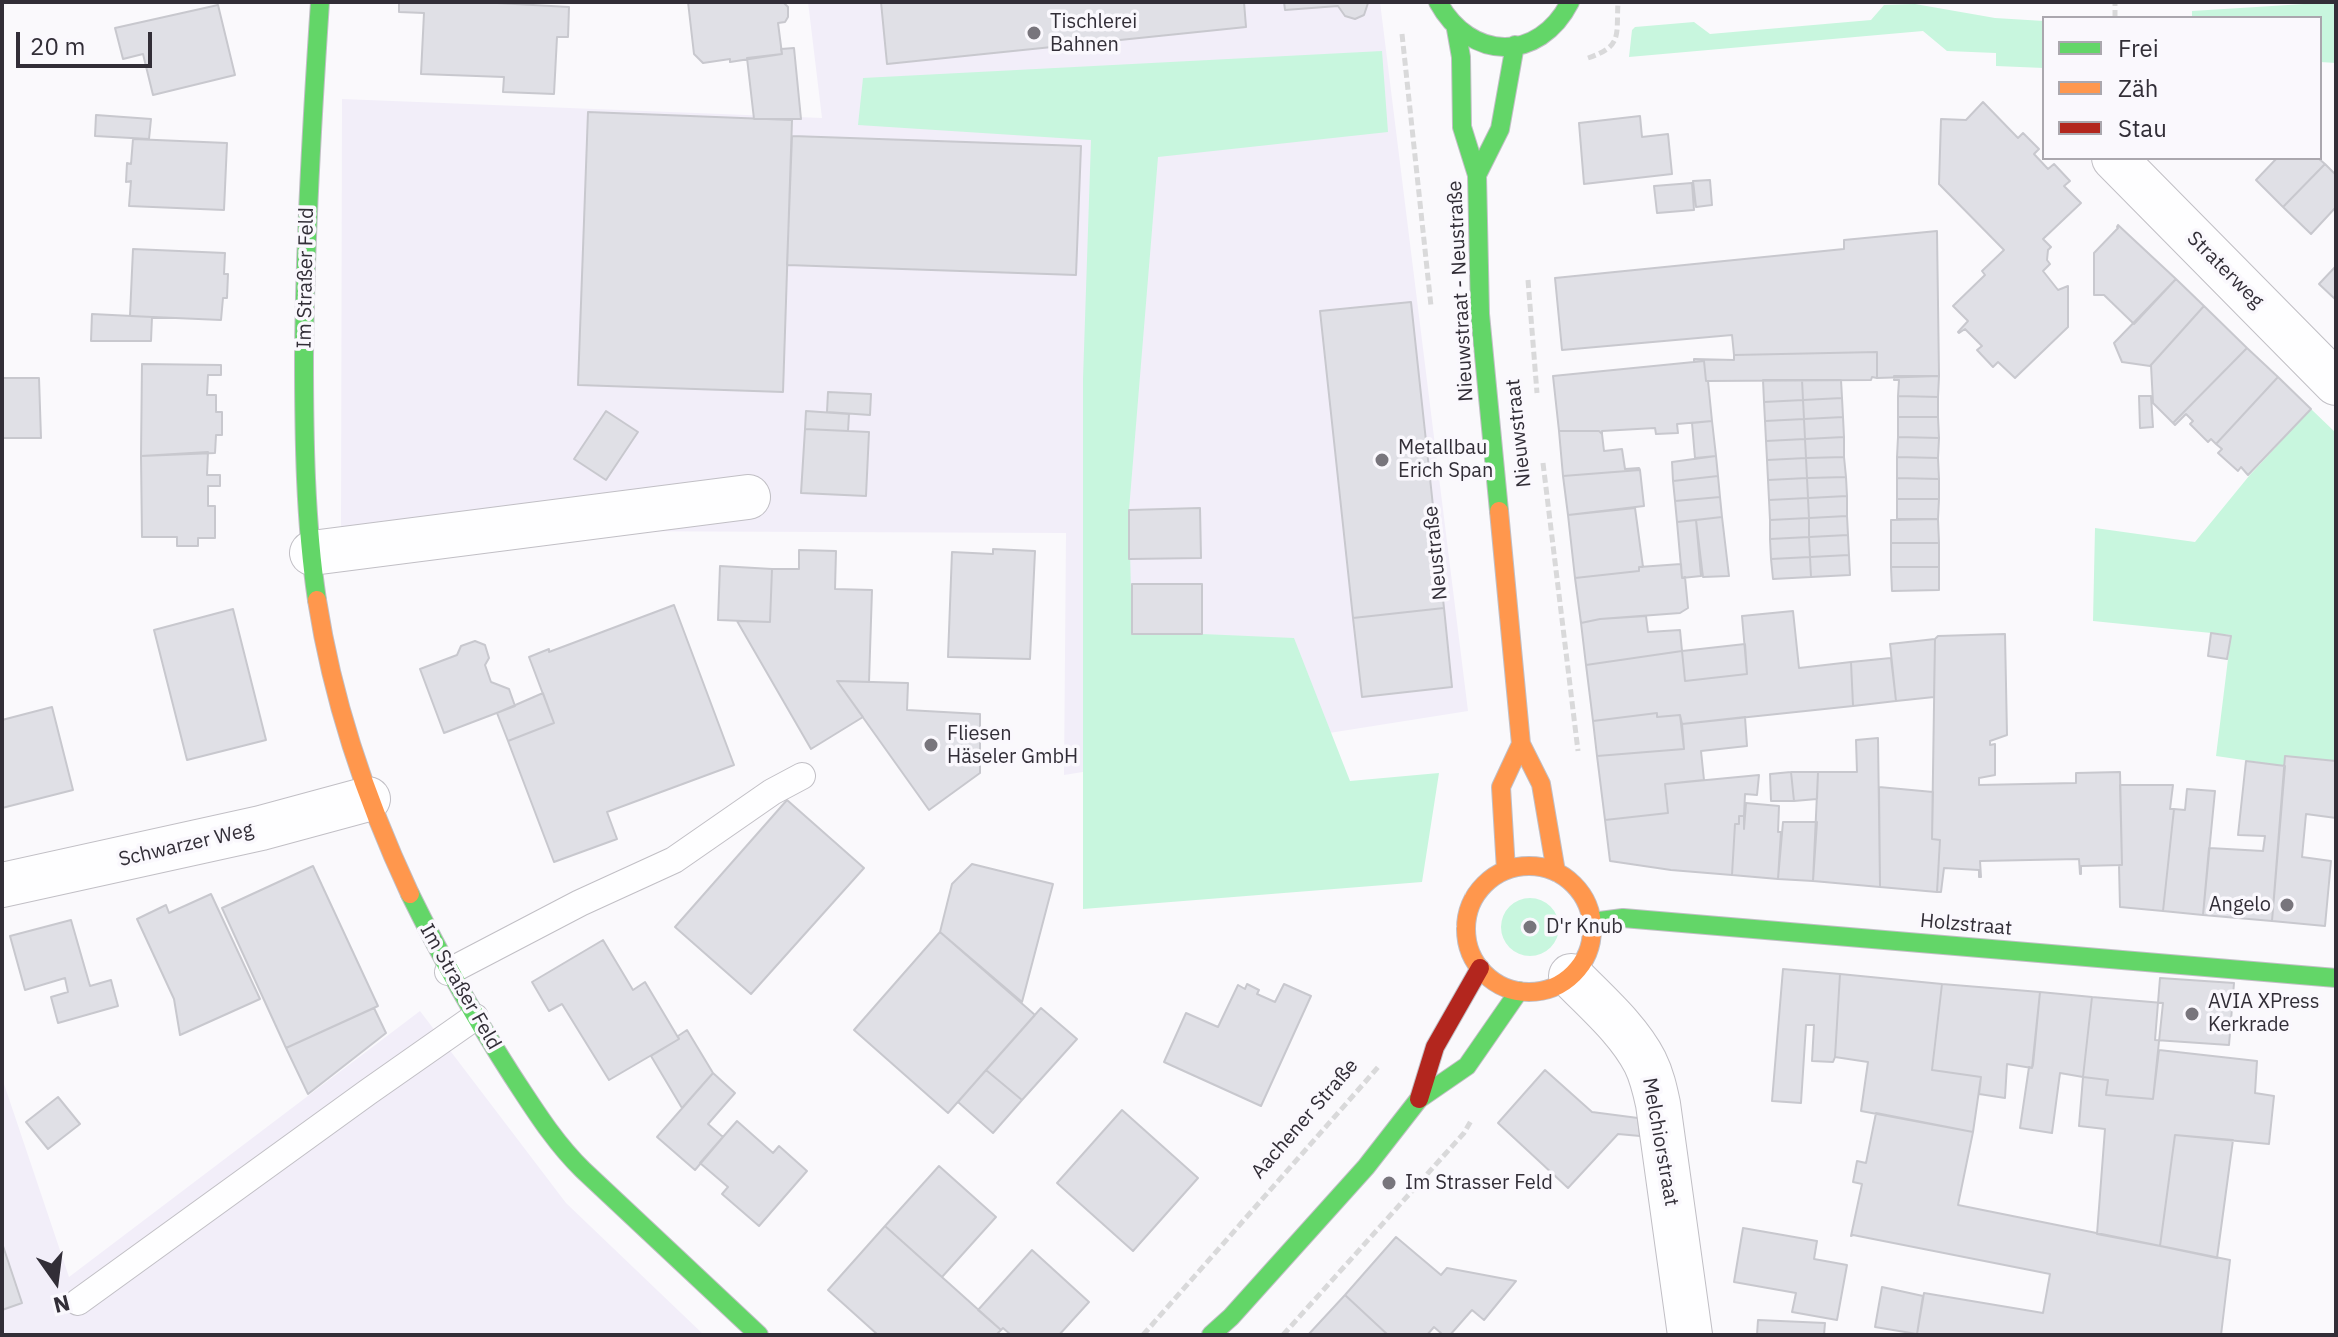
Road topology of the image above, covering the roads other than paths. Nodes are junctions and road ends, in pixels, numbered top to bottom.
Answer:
1 (320, 2) edge
2 (1438, 2) edge
3 (1570, 2) edge
4 (1456, 29) junction
5 (1515, 45) junction
6 (2116, 160) edge
7 (1477, 175) junction
8 (2336, 383) edge
9 (748, 497) dead end
10 (312, 553) junction
11 (1521, 744) junction
12 (802, 776) dead end
13 (368, 799) junction
14 (1506, 870) junction
15 (1556, 872) junction
16 (2, 885) edge
17 (1592, 922) junction
18 (1480, 968) junction
19 (448, 972) junction
20 (1571, 976) junction
21 (2336, 978) edge
22 (1519, 991) junction
23 (475, 1017) junction
24 (1419, 1099) junction
25 (78, 1302) dead end
26 (759, 1335) edge
27 (1211, 1335) edge
28 (1690, 1335) edge

1 - 10 main road, Im Straßer Feld
2 - 4 main road
3 - 5 main road
4 - 5 main road
4 - 7 main road, Nieuwstraat - Neustraße
5 - 7 main road
6 - 8 street, Straterweg
7 - 11 main road, Nieuwstraat - Neustraße
9 - 10 street
10 - 13 main road, Im Straßer Feld
11 - 14 main road
11 - 15 main road
12 - 19 lane
13 - 16 street, Schwarzer Weg
13 - 19 main road, Im Straßer Feld
14 - 15 main road
14 - 18 main road
15 - 17 main road
17 - 20 main road
17 - 21 main road, Holzstraat
18 - 22 main road
18 - 24 main road
19 - 23 main road, Im Straßer Feld
20 - 22 main road
20 - 28 street, Melchiorstraat
22 - 24 main road
23 - 25 lane
23 - 26 main road, Im Straßer Feld
24 - 27 main road

